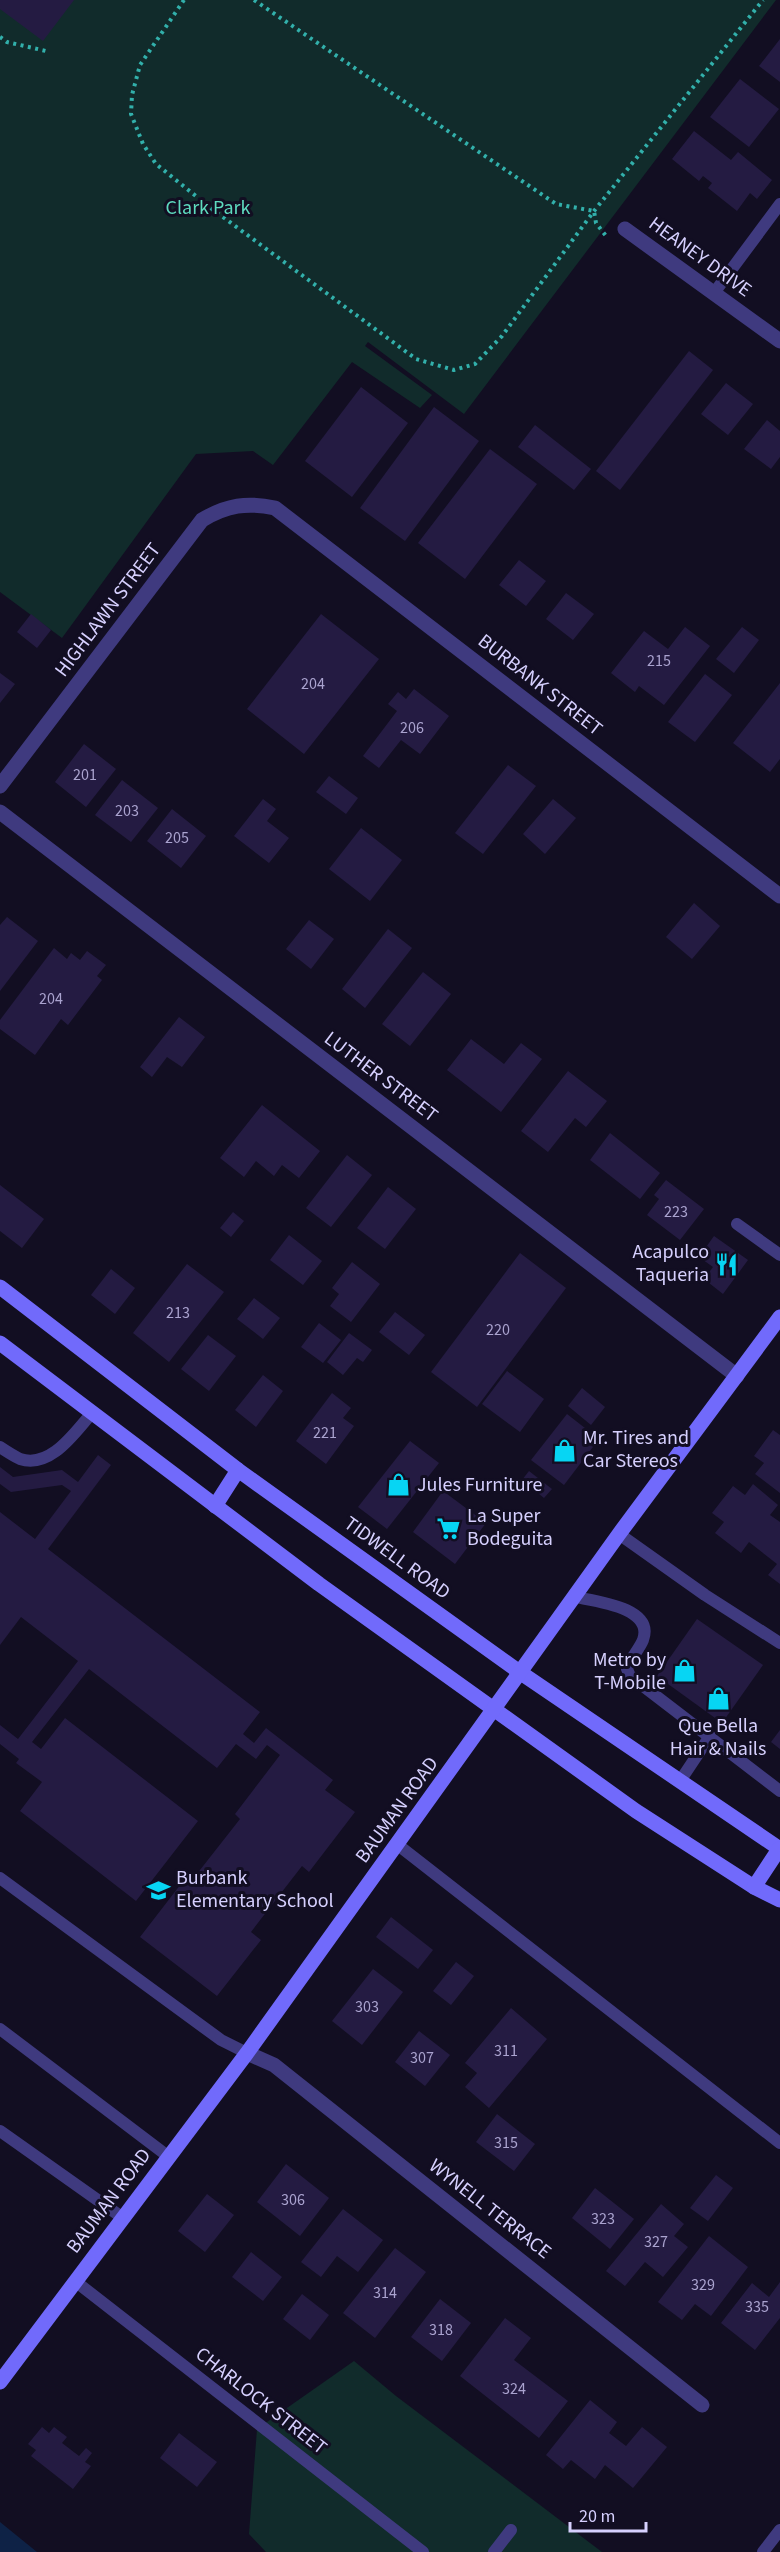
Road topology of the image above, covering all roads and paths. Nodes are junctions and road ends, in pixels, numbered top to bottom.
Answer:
1 (184, 0) edge
2 (254, 0) edge
3 (763, 0) edge
4 (0, 37) edge
5 (46, 51) dead end
6 (780, 204) edge
7 (594, 212) junction
8 (625, 229) dead end
9 (714, 293) junction
10 (780, 340) edge
11 (275, 508) joint
12 (0, 786) edge
13 (0, 812) edge
14 (780, 896) edge
15 (737, 1224) dead end
16 (780, 1255) edge
17 (1, 1291) edge
18 (780, 1317) edge
19 (0, 1343) edge
20 (737, 1376) junction
21 (92, 1413) junction
22 (0, 1447) edge
23 (238, 1470) junction
24 (215, 1506) junction
25 (619, 1534) junction
26 (575, 1597) junction
27 (780, 1642) edge
28 (521, 1673) junction
29 (495, 1710) junction
30 (710, 1736) junction
31 (680, 1781) junction
32 (780, 1791) edge
33 (398, 1845) junction
34 (780, 1849) edge
35 (0, 1878) edge
36 (754, 1887) junction
37 (780, 1900) edge
38 (0, 2029) edge
39 (247, 2053) junction
40 (0, 2131) edge
41 (780, 2143) edge
42 (169, 2157) junction
43 (123, 2218) junction
44 (75, 2281) junction
45 (0, 2382) edge
46 (702, 2405) dead end
47 (511, 2530) dead end
48 (780, 2530) edge
49 (423, 2552) edge
50 (494, 2552) edge
51 (763, 2552) edge

1 - 7 path
2 - 7 path
3 - 7 path
4 - 5 path
6 - 9 lane
8 - 9 street, HEANEY DRIVE
9 - 10 street, HEANEY DRIVE
11 - 12 street, HIGHLAWN STREET
11 - 14 street, BURBANK STREET
13 - 20 street, LUTHER STREET
15 - 16 lane
17 - 23 main road, TIDWELL ROAD
18 - 20 main road, BAUMAN ROAD
19 - 21 main road
20 - 25 main road, BAUMAN ROAD
21 - 22 lane
21 - 24 main road
23 - 24 main road
23 - 28 main road, TIDWELL ROAD
24 - 29 main road
25 - 26 main road, BAUMAN ROAD
25 - 27 lane
26 - 28 main road, BAUMAN ROAD
26 - 30 lane
28 - 29 main road, BAUMAN ROAD
28 - 31 main road, TIDWELL ROAD
29 - 33 main road, BAUMAN ROAD
29 - 36 main road
30 - 31 lane
30 - 32 lane
31 - 34 main road, TIDWELL ROAD
33 - 39 main road, BAUMAN ROAD
33 - 41 lane
34 - 36 main road
35 - 39 lane
36 - 37 main road
38 - 42 lane
39 - 42 main road, BAUMAN ROAD
39 - 46 street, WYNELL TERRACE
40 - 43 lane
42 - 43 main road, BAUMAN ROAD
43 - 44 main road, BAUMAN ROAD
44 - 45 main road, BAUMAN ROAD
44 - 49 lane, CHARLOCK STREET
47 - 50 lane
48 - 51 lane

